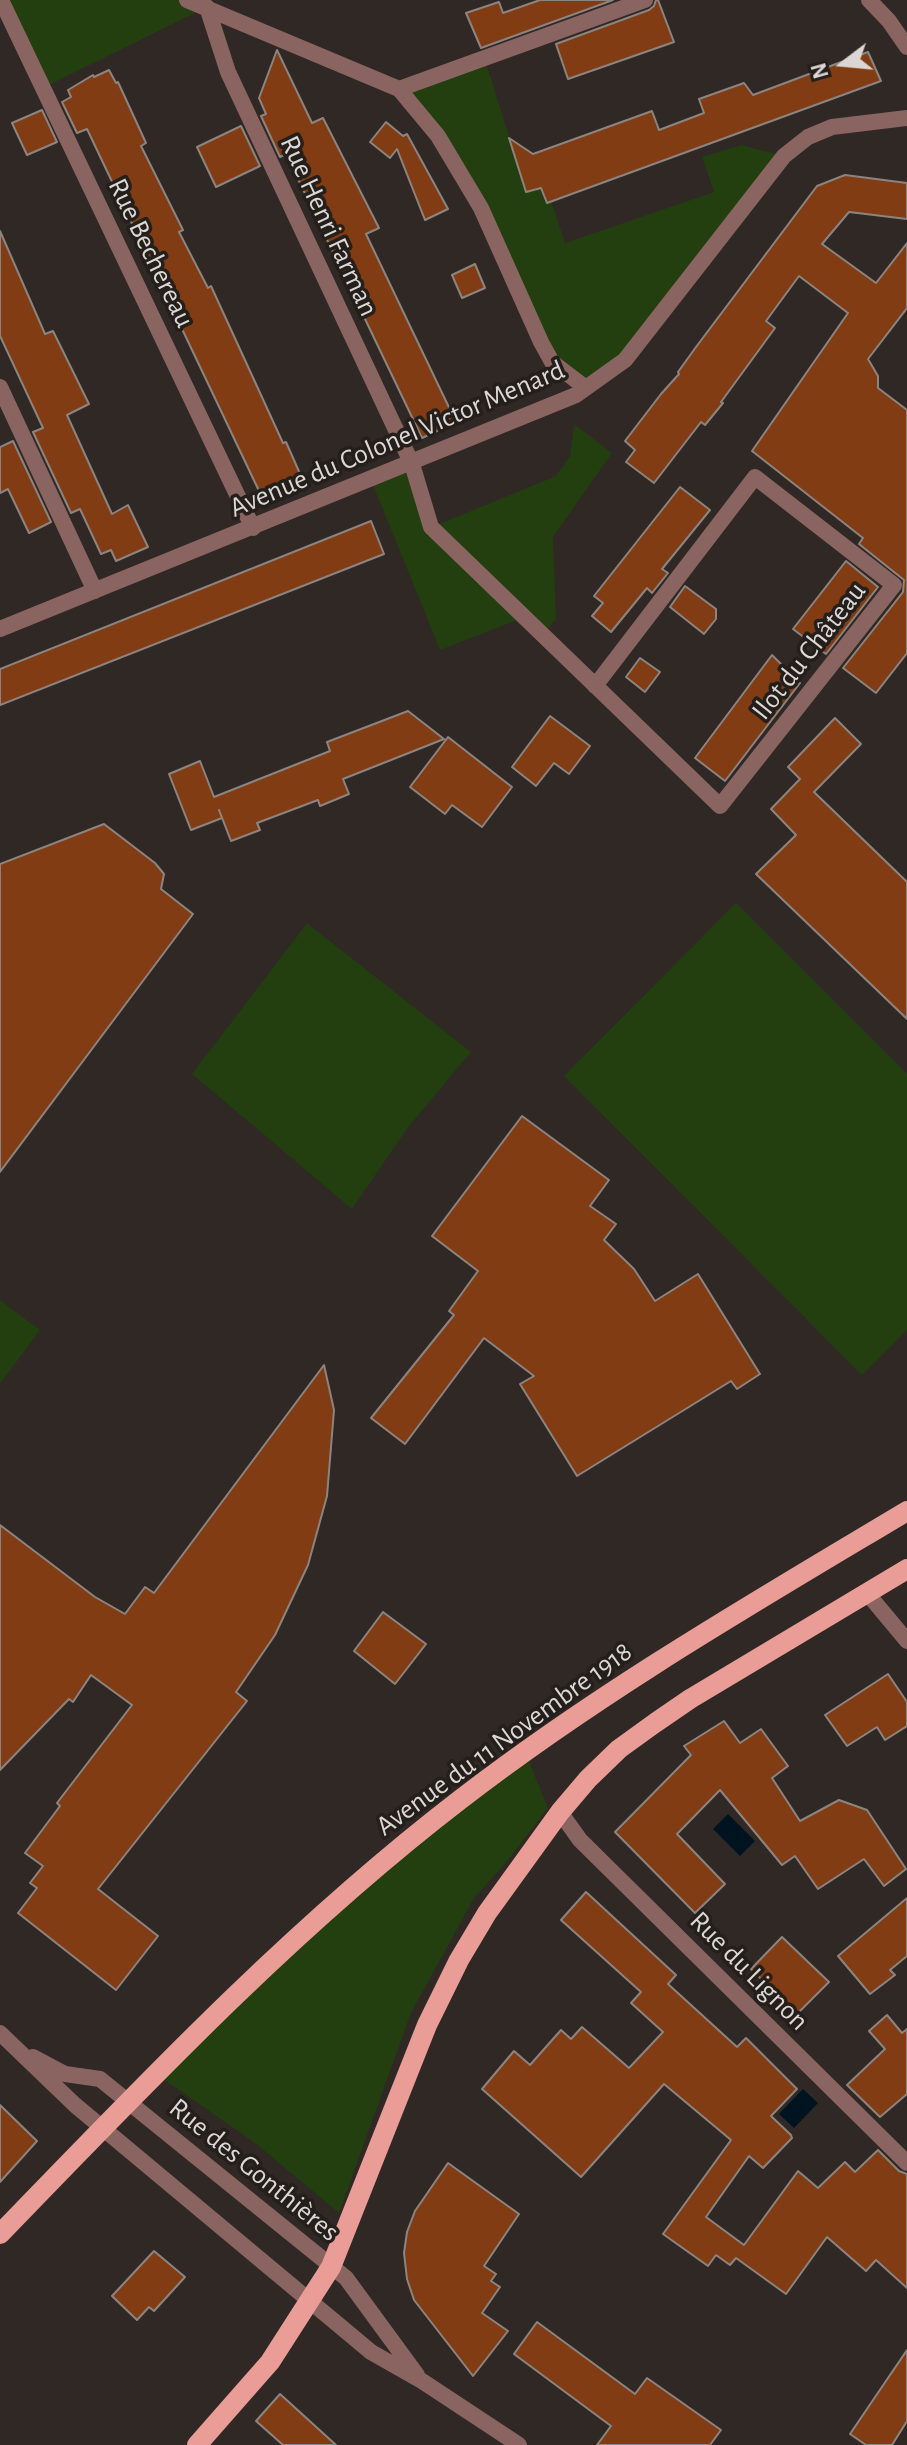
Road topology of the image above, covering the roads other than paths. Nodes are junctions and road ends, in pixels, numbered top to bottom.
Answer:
1 (1, 0) edge
2 (187, 0) edge
3 (645, 0) edge
4 (869, 0) edge
5 (207, 7) junction
6 (907, 47) edge
7 (399, 89) junction
8 (907, 118) edge
9 (0, 387) edge
10 (586, 388) junction
11 (412, 464) junction
12 (431, 527) joint
13 (253, 528) junction
14 (95, 591) junction
15 (0, 629) edge
16 (595, 686) junction
17 (907, 1511) edge
18 (907, 1569) edge
19 (867, 1593) junction
20 (907, 1641) edge
21 (560, 1812) junction
22 (0, 2033) edge
23 (17, 2049) junction
24 (128, 2100) junction
25 (102, 2127) junction
26 (907, 2163) edge
27 (0, 2234) edge
28 (331, 2267) junction
29 (310, 2303) junction
30 (422, 2381) junction
31 (197, 2445) edge
32 (519, 2445) edge

1 - 13 street, Rue Bechereau
2 - 5 street
3 - 7 street
4 - 6 street
5 - 7 street
5 - 11 street, Rue Henri Farman
7 - 10 street
8 - 10 street, Avenue du Colonel Victor Menard
9 - 14 street
10 - 11 street, Avenue du Colonel Victor Menard
11 - 12 street, Rue Henri Farman
11 - 13 street, Avenue du Colonel Victor Menard
12 - 16 street, Ilot du Château
13 - 14 street, Avenue du Colonel Victor Menard
14 - 15 street, Avenue du Colonel Victor Menard
16 - 16 street, Ilot du Château
17 - 24 main road, Avenue du 11 Novembre 1918
18 - 19 main road
19 - 20 street
19 - 21 main road
21 - 26 street, Rue du Lignon
21 - 28 main road
22 - 23 street, Rue des Gonthières
23 - 24 street, Rue des Gonthières
23 - 25 street, Rue des Gonthières
24 - 25 main road, Avenue du 11 Novembre 1918
24 - 28 street, Rue des Gonthières
25 - 27 main road, Avenue du 11 Novembre 1918
25 - 29 street, Rue des Gonthières
28 - 29 main road
28 - 30 street, Rue des Gonthières
29 - 30 street, Rue des Gonthières
29 - 31 main road
30 - 32 street, Rue des Gonthières

